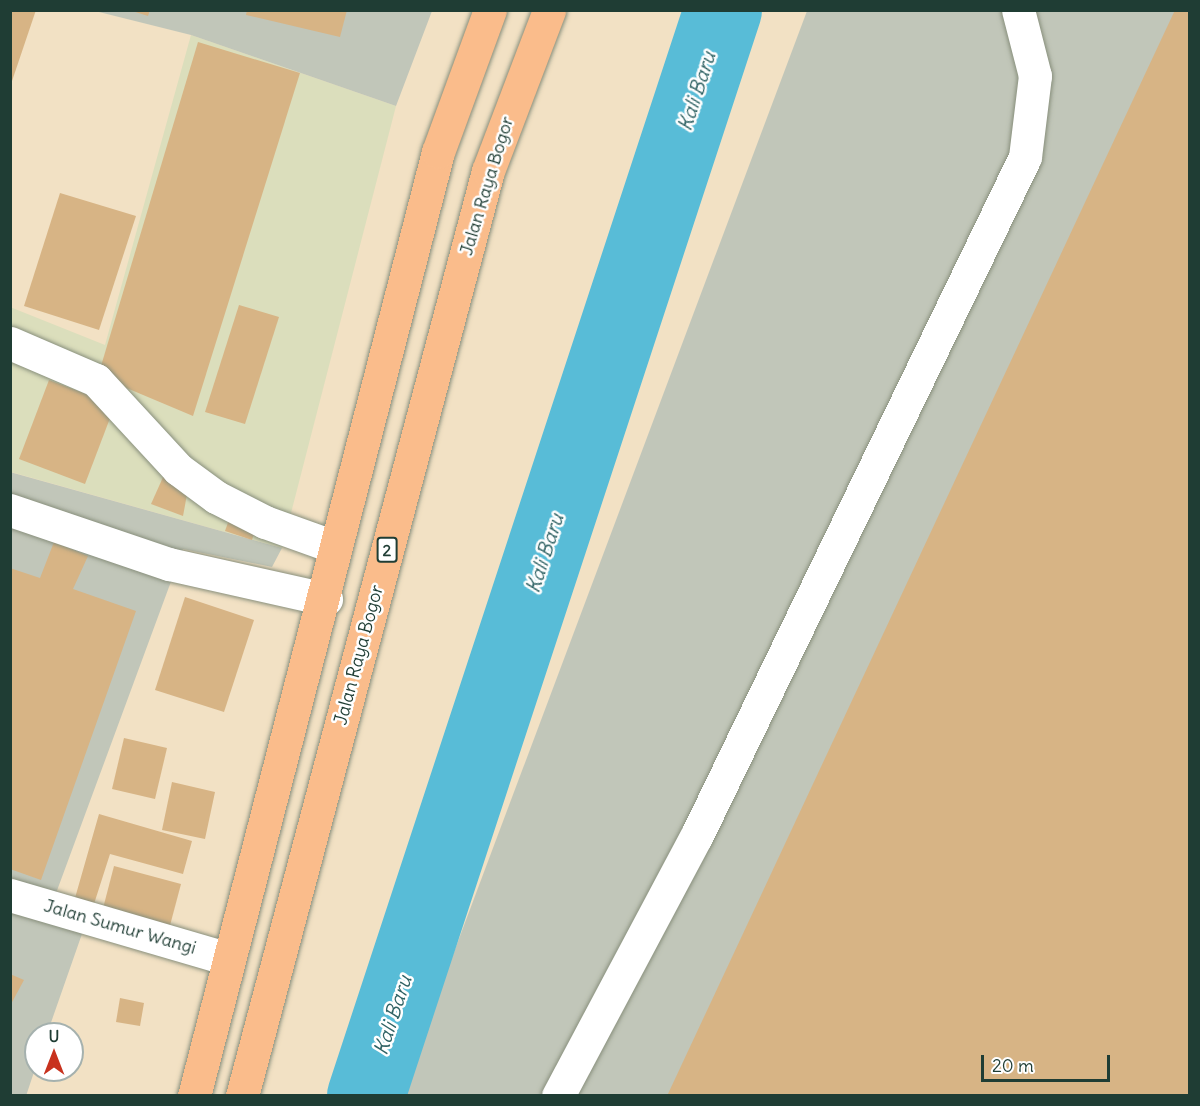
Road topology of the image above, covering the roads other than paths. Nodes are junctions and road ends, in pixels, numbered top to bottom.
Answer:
1 (490, 10) edge
2 (549, 10) edge
3 (1022, 13) edge
4 (10, 343) edge
5 (10, 510) edge
6 (335, 547) junction
7 (326, 599) junction
8 (10, 895) edge
9 (229, 959) junction
10 (194, 1095) edge
11 (242, 1095) edge
12 (558, 1095) edge

1 - 6 highway
2 - 11 highway, Jalan Raya Bogor / 2
3 - 12 street
4 - 6 street
5 - 7 street
6 - 7 highway
7 - 9 highway
8 - 9 street, Jalan Sumur Wangi
9 - 10 highway

